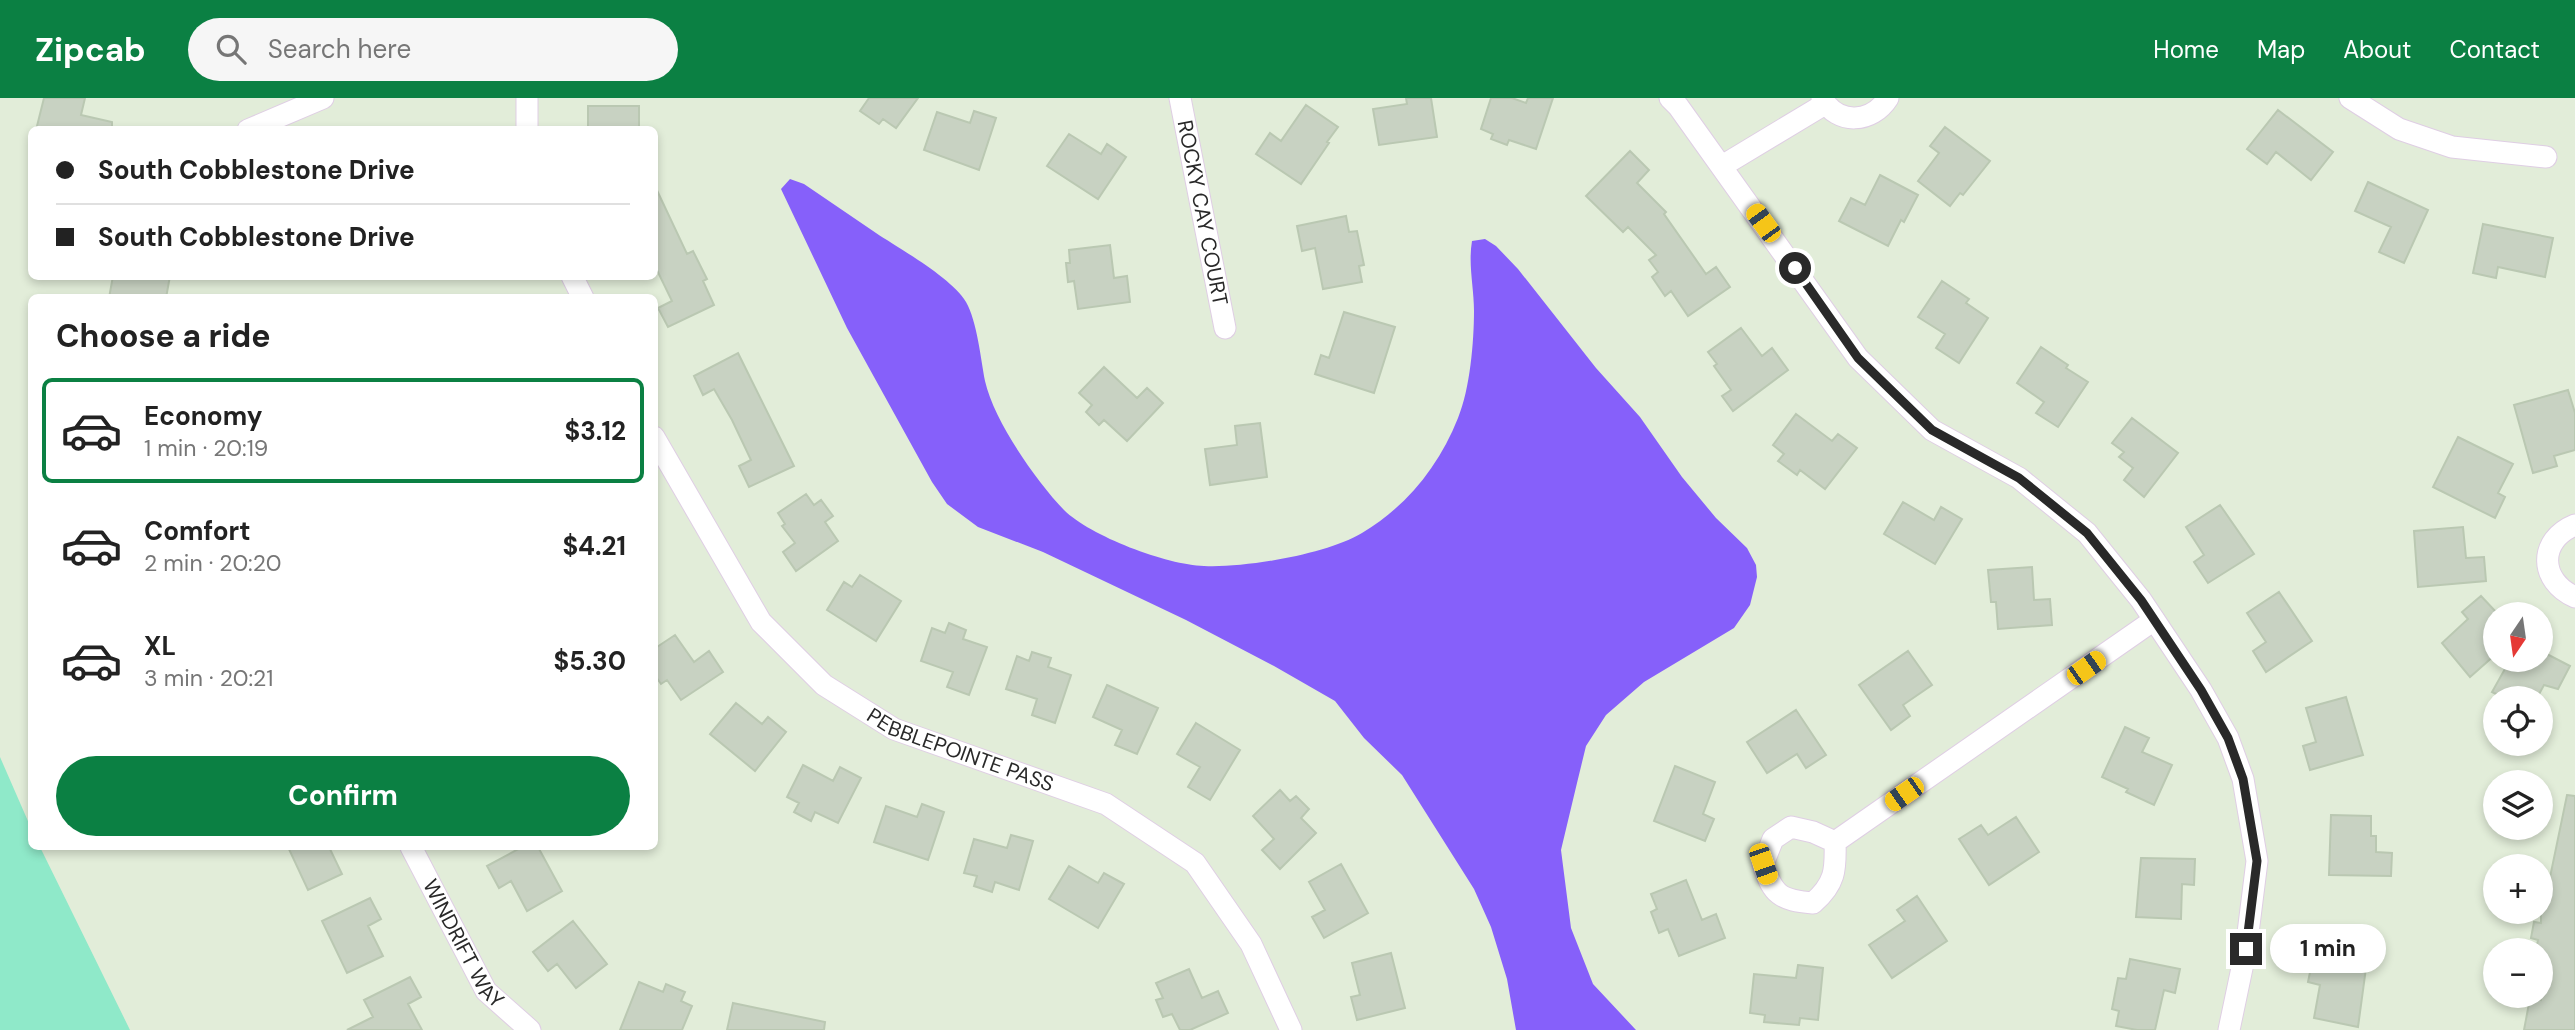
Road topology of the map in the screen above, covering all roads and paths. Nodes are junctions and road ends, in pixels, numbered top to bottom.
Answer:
1 (323, 98) edge
2 (527, 98) edge
3 (1180, 98) edge
4 (1670, 98) edge
5 (1888, 98) edge
6 (2350, 98) edge
7 (1824, 101) edge
8 (257, 126) edge
9 (527, 126) edge
10 (2546, 157) dead end
11 (1722, 166) junction
12 (1225, 328) dead end
13 (658, 444) edge
14 (2575, 525) edge
15 (2575, 597) edge
16 (2154, 620) junction
17 (1835, 842) dead end
18 (413, 850) edge
19 (530, 1030) edge
20 (1291, 1030) edge
21 (2229, 1030) edge

1 - 8 street
2 - 9 street
3 - 12 street, ROCKY CAY COURT
4 - 11 street
5 - 7 street
6 - 10 street
7 - 11 street
11 - 16 street
13 - 20 street, PEBBLEPOINTE PASS
14 - 15 street
16 - 17 street
16 - 21 street
18 - 19 street, WINDRIFT WAY

